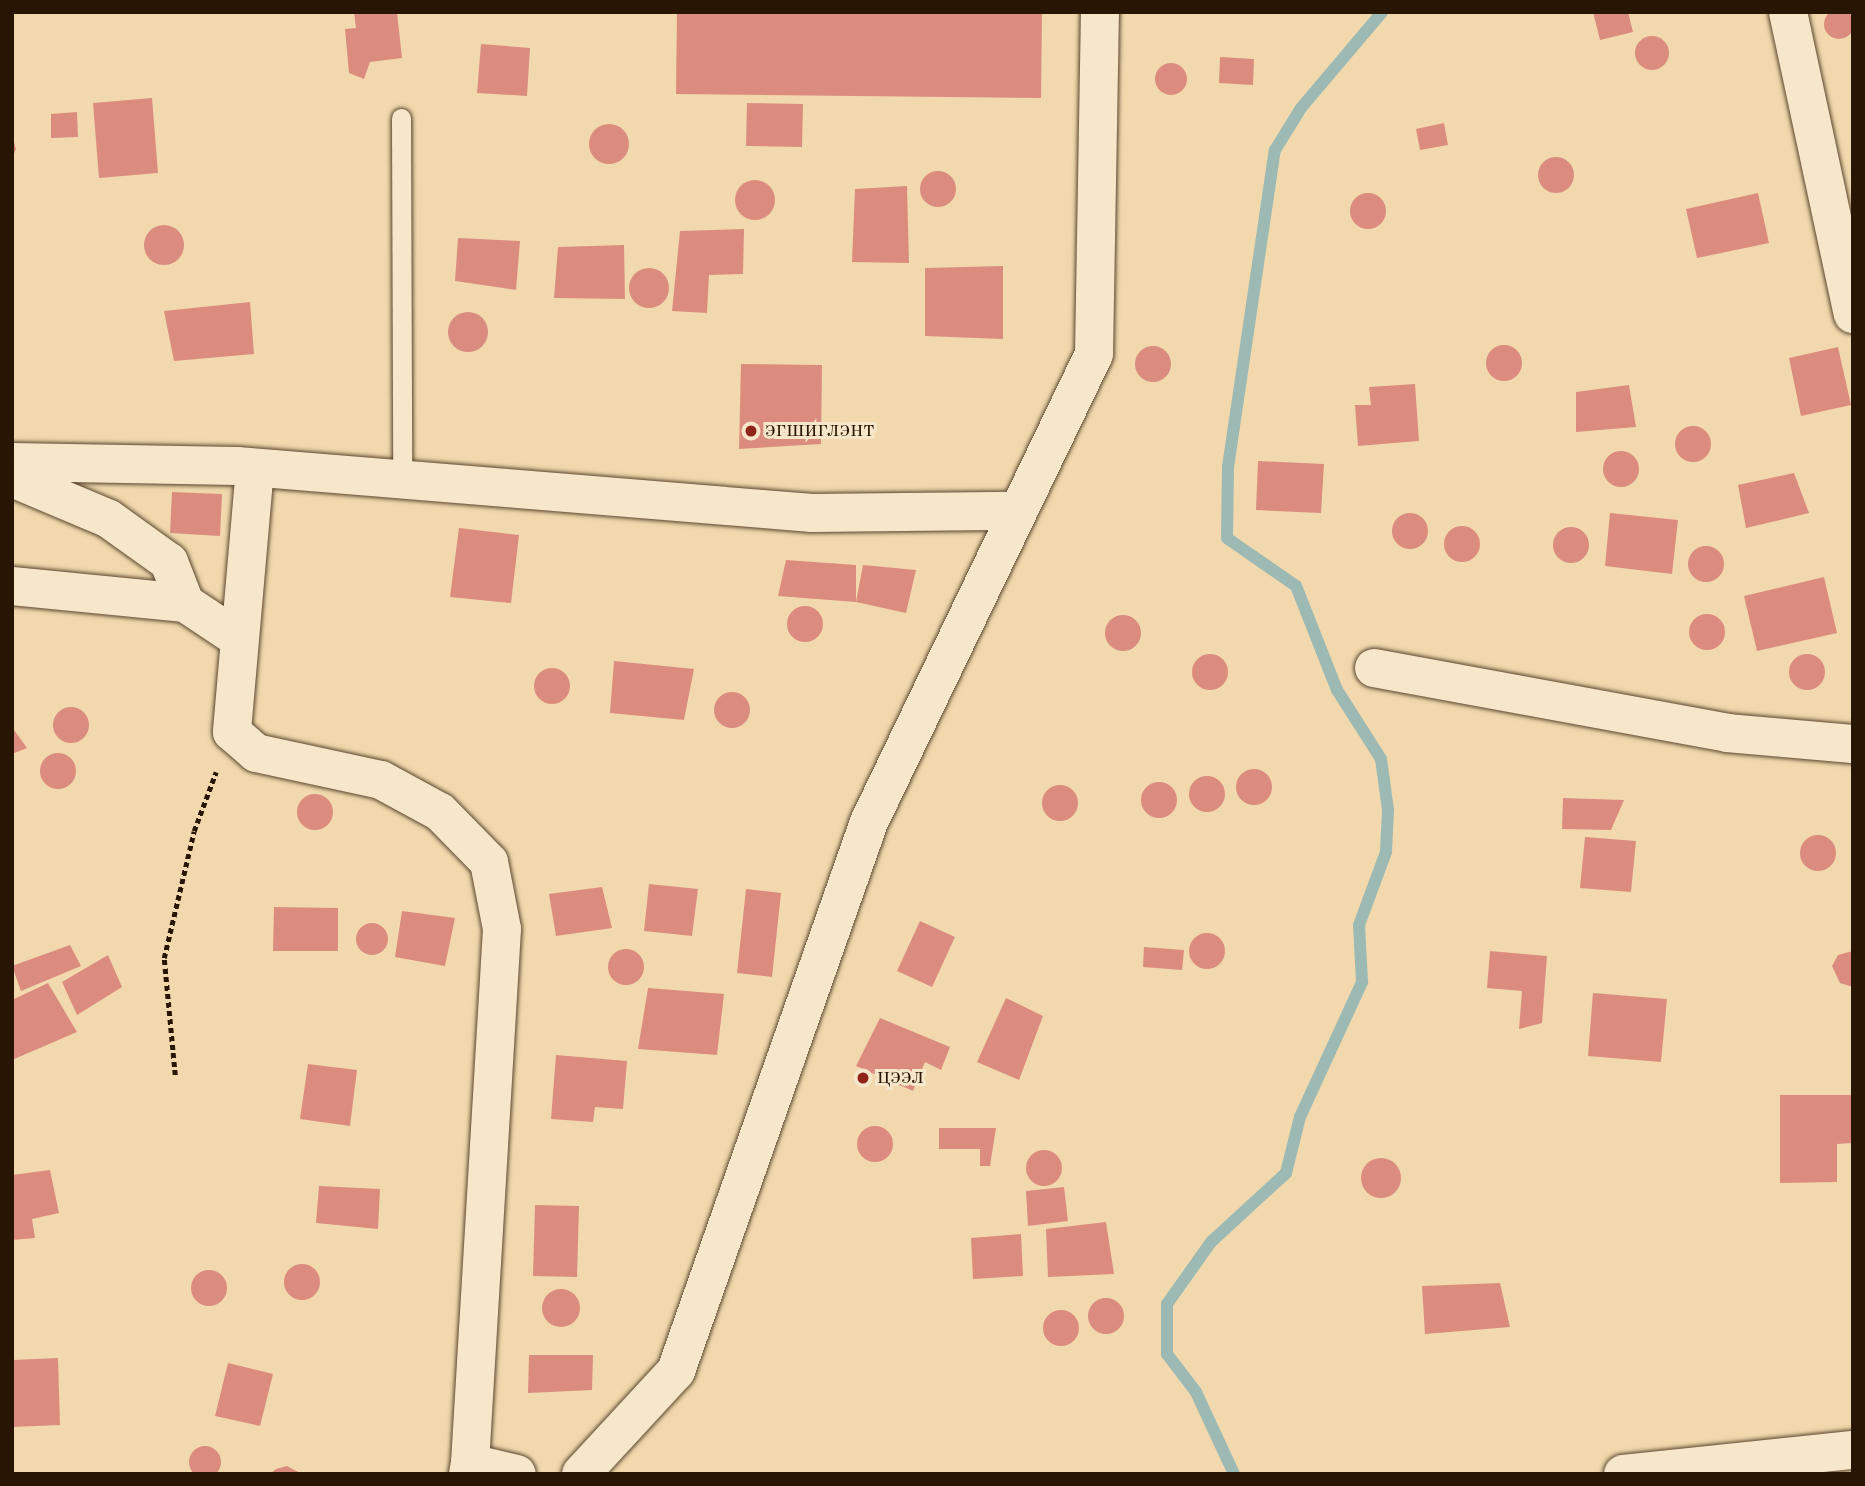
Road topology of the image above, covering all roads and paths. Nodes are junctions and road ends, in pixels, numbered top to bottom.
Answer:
1 (1100, 12) edge
2 (1788, 12) edge
3 (401, 118) dead end
4 (1853, 314) edge
5 (12, 462) edge
6 (255, 468) junction
7 (12, 478) edge
8 (402, 484) junction
9 (1018, 511) junction
10 (12, 586) edge
11 (185, 603) junction
12 (239, 639) junction
13 (1374, 668) dead end
14 (232, 732) junction
15 (1853, 744) edge
16 (175, 1075) dead end
17 (1853, 1450) edge
18 (469, 1468) edge
19 (517, 1474) edge
20 (581, 1474) edge
21 (1623, 1474) edge

1 - 9 street
2 - 4 street
3 - 8 lane
5 - 6 street
6 - 8 street
6 - 12 street
7 - 11 street
8 - 9 street
9 - 20 street
10 - 11 street
11 - 12 street
12 - 14 street
13 - 15 street
14 - 16 path
14 - 18 street
17 - 21 street
18 - 19 street

